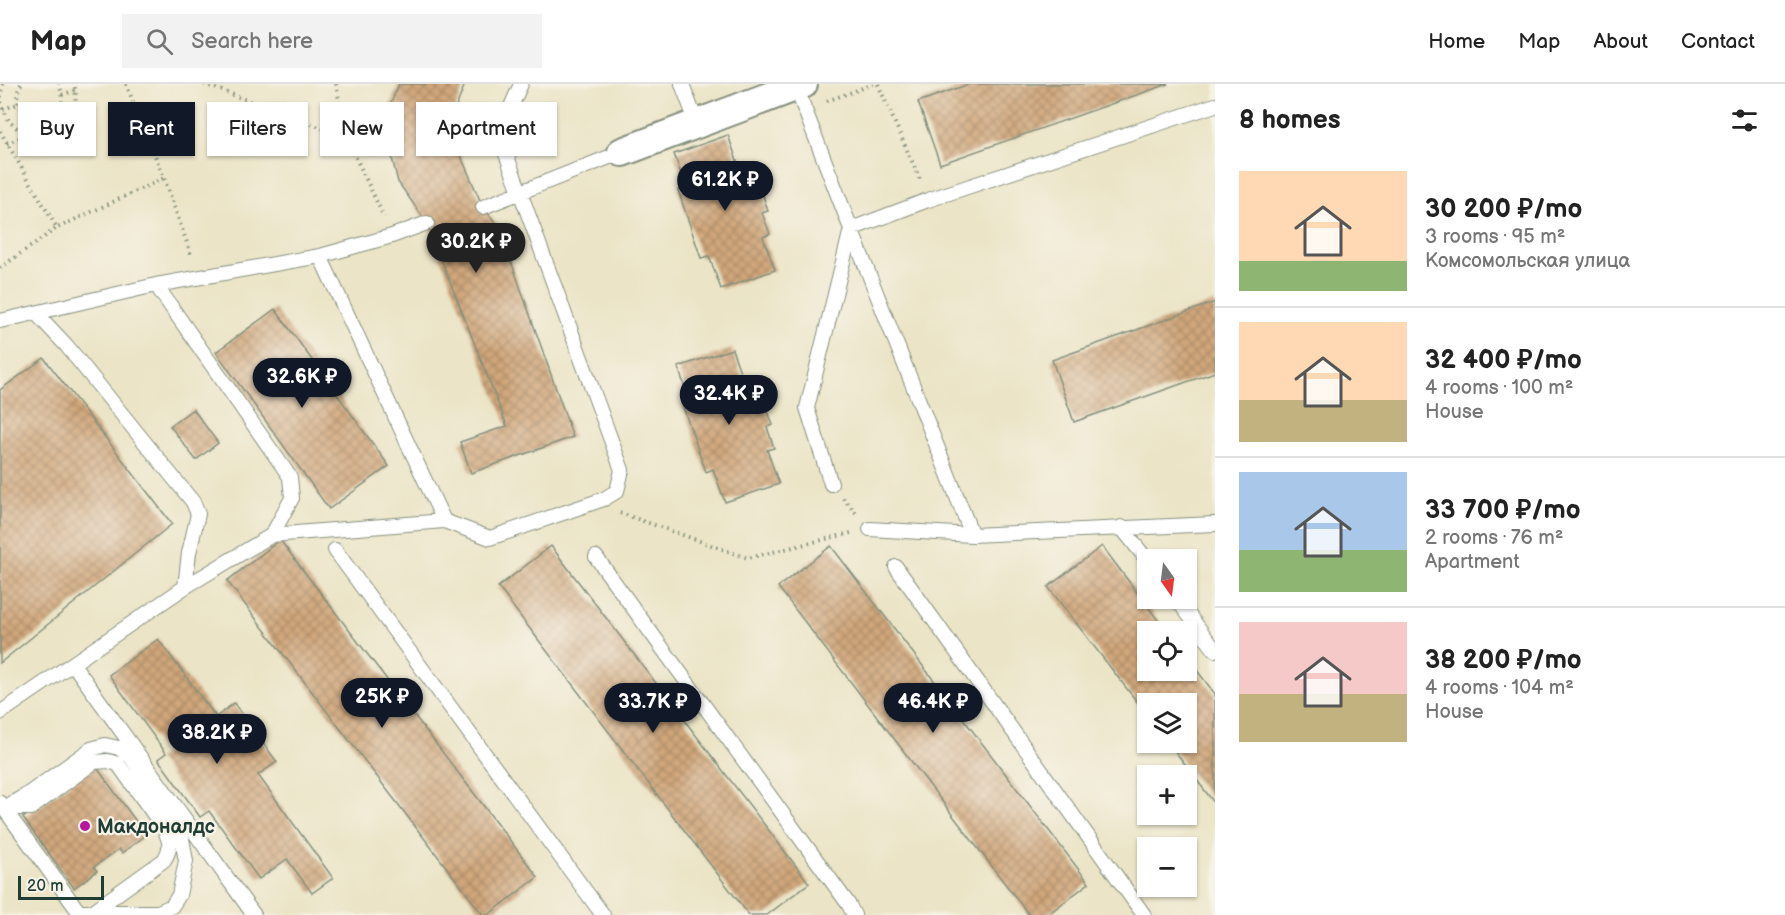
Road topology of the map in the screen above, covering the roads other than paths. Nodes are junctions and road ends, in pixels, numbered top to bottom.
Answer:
1 (521, 84) edge
2 (682, 84) edge
3 (801, 93) edge
4 (1215, 105) edge
5 (697, 124) junction
6 (622, 152) joint
7 (521, 192) junction
8 (483, 207) dead end
9 (427, 223) dead end
10 (851, 228) junction
11 (320, 256) junction
12 (156, 285) junction
13 (36, 314) junction
14 (0, 321) edge
15 (831, 484) road end
16 (444, 521) junction
17 (1215, 524) edge
18 (1121, 527) junction
19 (870, 529) road end
20 (272, 535) junction
21 (972, 535) junction
22 (1138, 549) edge
23 (335, 550) dead end
24 (596, 557) dead end
25 (896, 567) dead end
26 (185, 587) junction
27 (1184, 609) edge
28 (1215, 650) edge
29 (73, 664) junction
30 (0, 713) edge
31 (3, 807) edge
32 (92, 912) junction
33 (254, 915) edge
34 (603, 915) edge
35 (854, 915) edge
36 (1144, 915) edge

1 - 7 lane
2 - 5 lane
3 - 5 street
3 - 10 lane
4 - 10 lane
5 - 6 street
6 - 7 lane
7 - 8 lane
7 - 16 lane
9 - 11 lane
10 - 15 lane
10 - 21 lane
11 - 12 lane
11 - 16 lane
12 - 13 lane
12 - 20 lane
13 - 14 lane
13 - 26 lane
16 - 20 lane
17 - 18 lane
18 - 21 lane
18 - 22 lane
19 - 21 lane
20 - 26 lane
23 - 34 lane
24 - 35 lane
25 - 36 lane
26 - 29 lane
27 - 28 lane
29 - 30 lane
29 - 33 lane
31 - 32 lane
31 - 32 lane
31 - 32 lane

